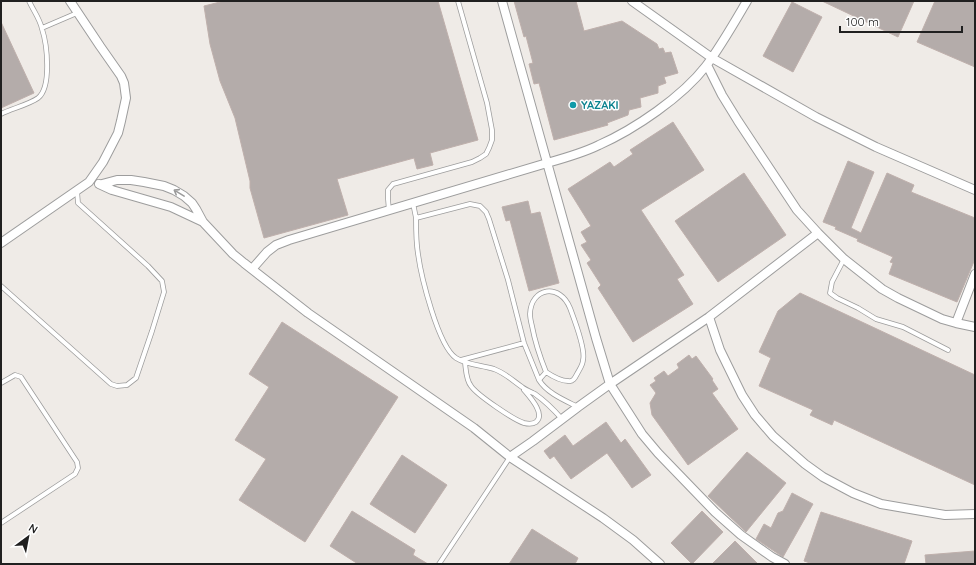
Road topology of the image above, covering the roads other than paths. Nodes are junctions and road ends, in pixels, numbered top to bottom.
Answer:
1 (29, 1) edge
2 (70, 1) edge
3 (458, 1) edge
4 (502, 1) edge
5 (632, 1) edge
6 (747, 1) edge
7 (78, 13) junction
8 (42, 28) junction
9 (712, 58) junction
10 (707, 65) junction
11 (1, 114) edge
12 (548, 163) junction
13 (89, 182) junction
14 (102, 184) junction
15 (77, 190) junction
16 (975, 190) edge
17 (413, 203) junction
18 (389, 211) junction
19 (416, 218) junction
20 (203, 222) junction
21 (818, 233) junction
22 (1, 243) edge
23 (844, 259) junction
24 (252, 269) junction
25 (975, 274) edge
26 (1, 286) edge
27 (709, 317) junction
28 (956, 323) junction
29 (975, 327) edge
30 (524, 343) junction
31 (948, 350) dead end
32 (463, 362) junction
33 (546, 372) junction
34 (539, 380) junction
35 (1, 383) edge
36 (610, 384) junction
37 (523, 388) junction
38 (578, 407) junction
39 (562, 419) junction
40 (510, 457) junction
41 (975, 514) edge
42 (1, 523) edge
43 (439, 564) edge
44 (660, 564) edge
45 (784, 564) edge

1 - 8 lane
2 - 7 street
3 - 18 lane
4 - 12 street
5 - 9 street
6 - 9 street
7 - 8 lane
7 - 13 street
8 - 11 lane
9 - 10 street
9 - 16 street
10 - 12 street
10 - 21 street
12 - 17 street
12 - 36 street
13 - 14 street
13 - 15 street
14 - 20 street
20 -> 14 street
15 - 22 street
15 - 26 lane
17 - 18 street
17 - 19 lane
18 - 24 street
19 - 30 lane
19 - 32 lane
20 - 24 street
21 - 23 street
21 - 27 street
23 - 28 street
23 - 31 lane
24 - 40 street
25 - 28 street
27 - 36 street
27 - 41 street
28 - 29 street
30 - 32 lane
30 - 34 lane
32 - 37 lane
32 - 37 lane
33 - 33 lane
33 - 34 lane
34 - 38 lane
35 - 42 lane
36 - 38 street
36 - 45 street
37 - 39 lane
38 - 39 street
39 - 40 street
40 - 43 lane
40 - 44 street

